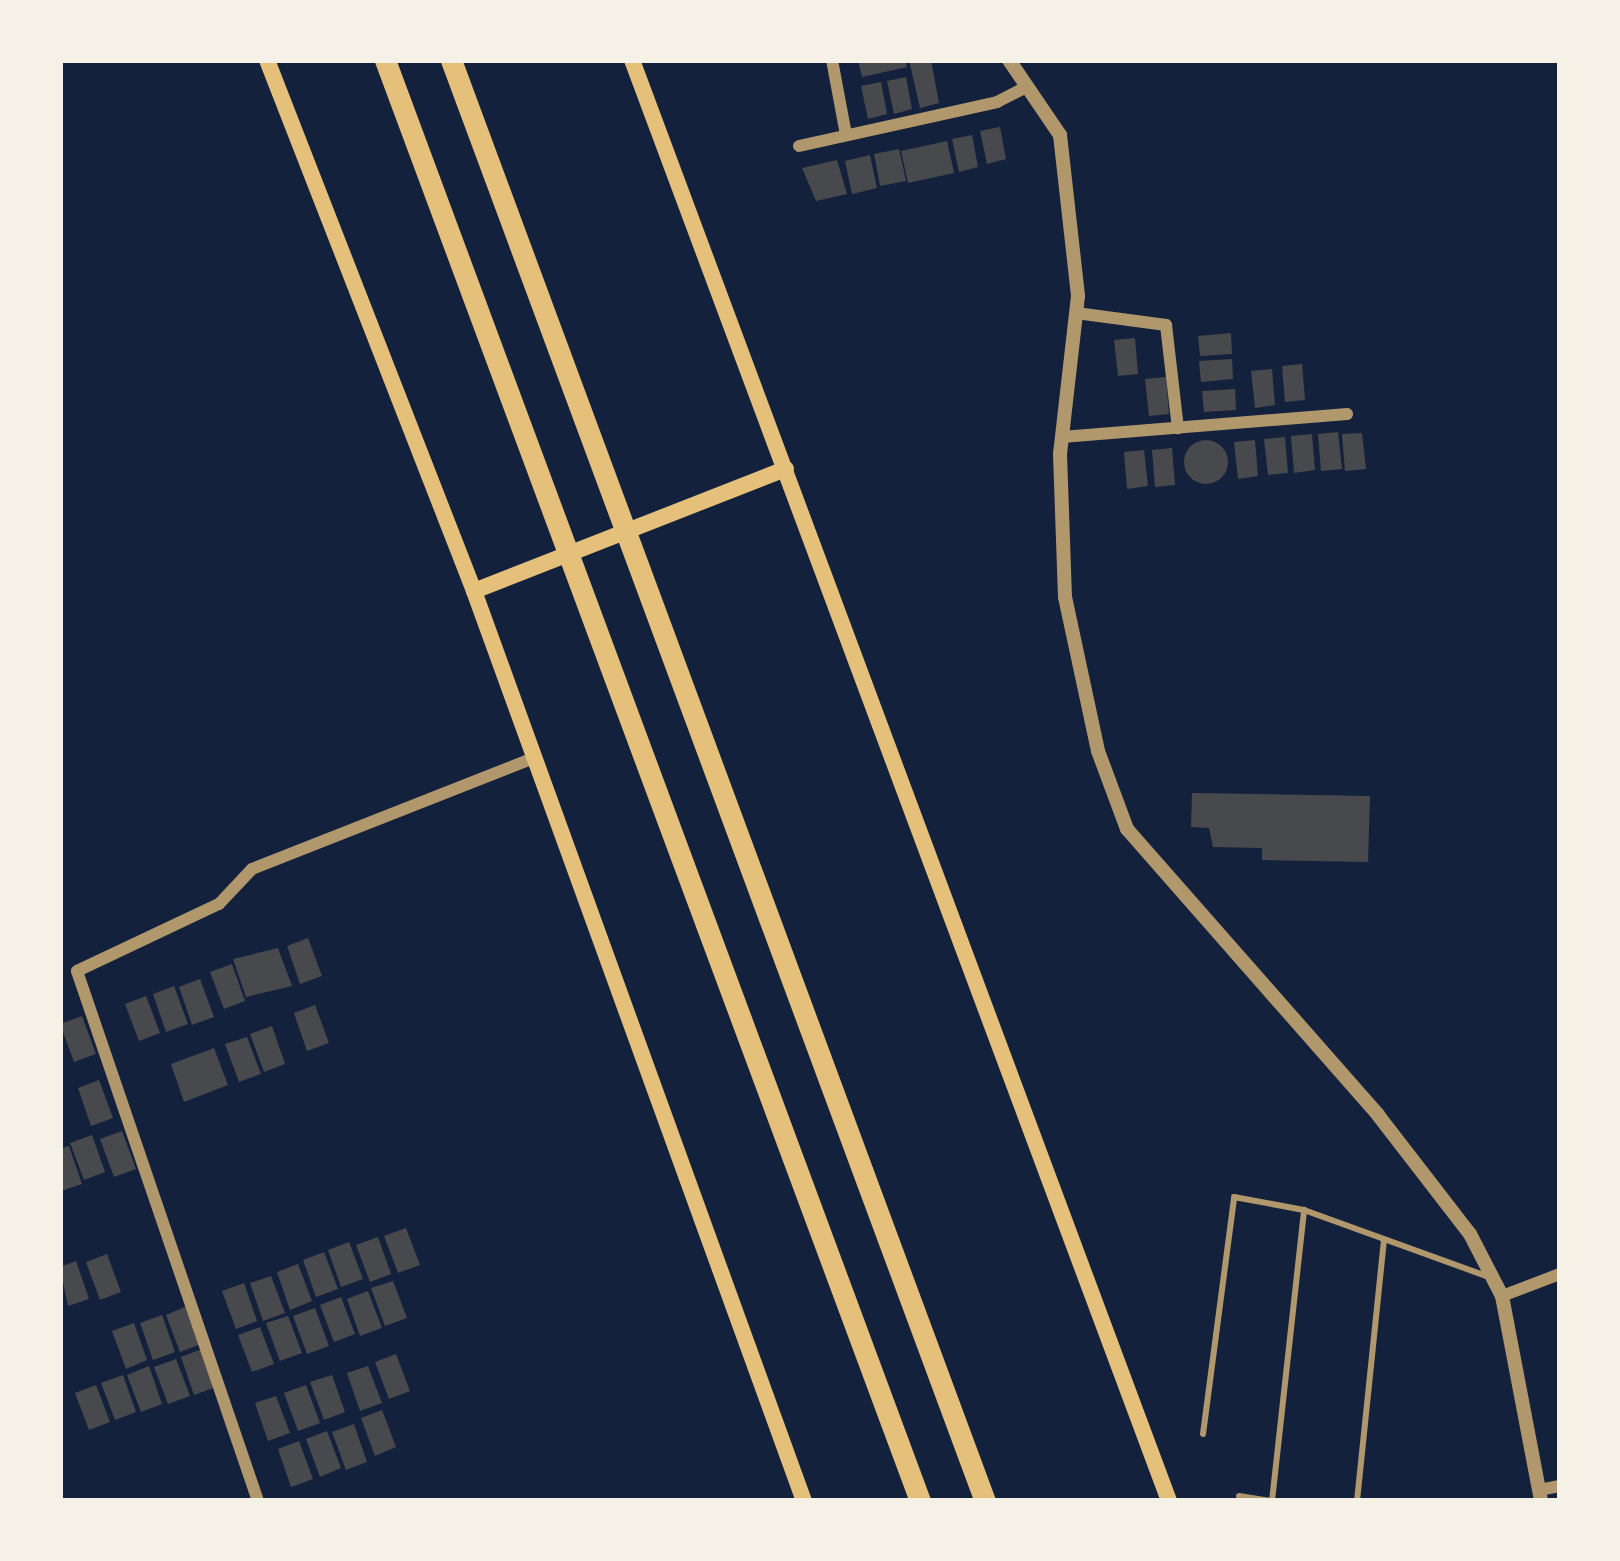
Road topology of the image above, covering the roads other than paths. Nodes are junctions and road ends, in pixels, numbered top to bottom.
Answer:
1 (267, 60) edge
2 (385, 60) edge
3 (451, 60) edge
4 (632, 60) edge
5 (832, 60) edge
6 (1009, 60) edge
7 (1028, 87) junction
8 (846, 135) junction
9 (799, 146) dead end
10 (1076, 313) junction
11 (1347, 414) dead end
12 (1178, 428) junction
13 (1061, 437) junction
14 (786, 469) junction
15 (474, 591) junction
16 (534, 758) junction
17 (1304, 1210) junction
18 (1384, 1240) junction
19 (1560, 1274) edge
20 (1494, 1279) junction
21 (1502, 1296) junction
22 (1203, 1433) dead end
23 (1560, 1486) edge
24 (1540, 1495) edge
25 (1239, 1496) dead end
26 (258, 1501) edge
27 (804, 1501) edge
28 (920, 1501) edge
29 (985, 1501) edge
30 (1169, 1501) edge
31 (1271, 1501) edge
32 (1357, 1501) edge

1 - 15 main road
2 - 28 highway
3 - 29 highway
4 - 14 main road
5 - 8 street
6 - 7 street
7 - 8 street
7 - 10 street
8 - 9 street
10 - 12 street
10 - 13 street
11 - 12 street
12 - 13 street
13 - 20 street
14 - 15 main road
14 - 30 main road
15 - 16 main road
16 - 26 street
16 - 27 main road
17 - 18 lane
17 - 22 lane
17 - 31 lane
18 - 20 lane
18 - 32 lane
19 - 21 street
20 - 21 street
21 - 24 street
23 - 24 street
25 - 31 lane

